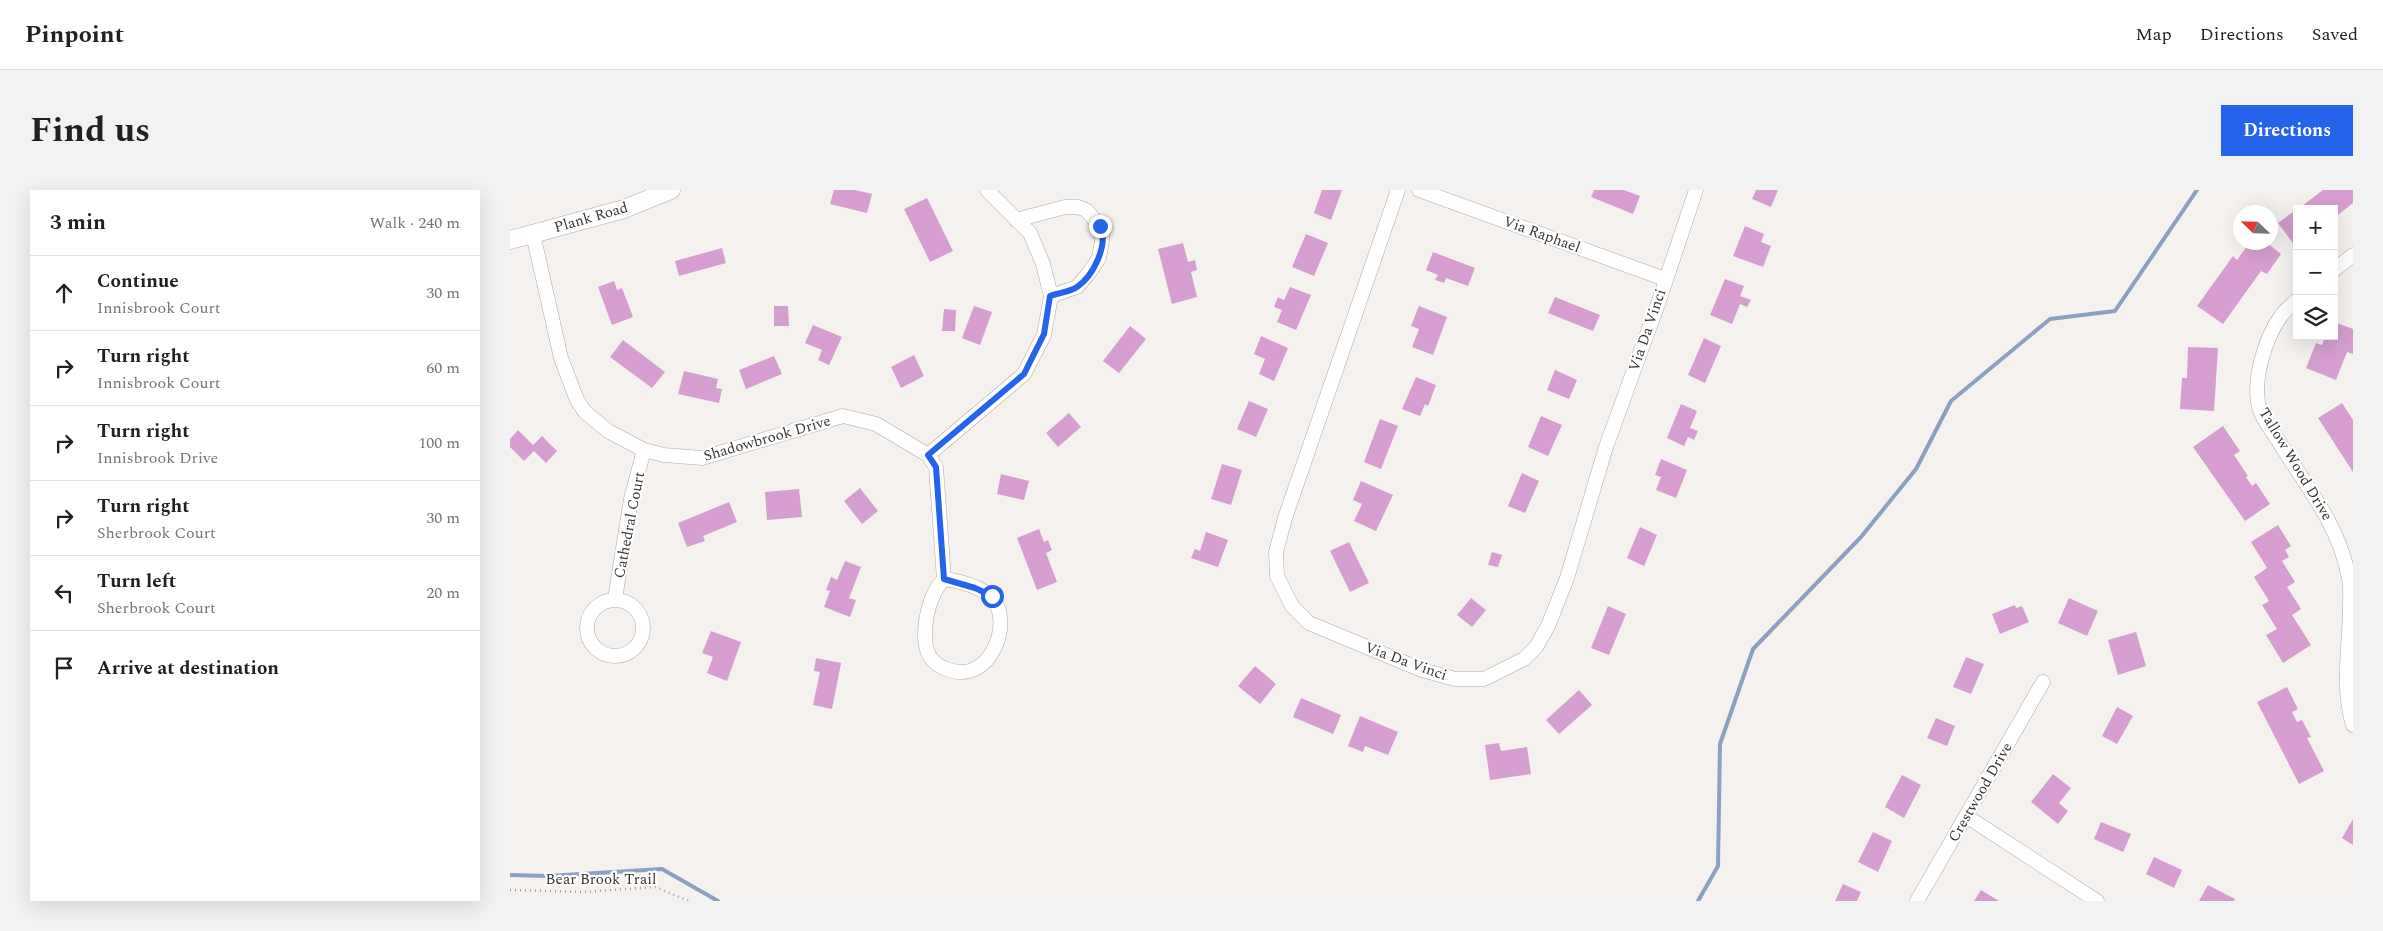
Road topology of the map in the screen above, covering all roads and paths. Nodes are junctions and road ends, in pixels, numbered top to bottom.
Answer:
1 (671, 190) edge
2 (987, 190) edge
3 (1398, 190) edge
4 (1419, 190) edge
5 (1696, 190) edge
6 (1016, 220) junction
7 (532, 234) junction
8 (510, 240) edge
9 (2353, 255) edge
10 (2338, 267) edge
11 (1665, 279) junction
12 (1050, 296) junction
13 (2293, 304) edge
14 (644, 450) junction
15 (928, 455) junction
16 (944, 579) junction
17 (615, 599) junction
18 (2044, 682) dead end
19 (2353, 725) edge
20 (1966, 816) junction
21 (510, 890) edge
22 (690, 901) edge
23 (1917, 901) edge
24 (2097, 901) edge

1 - 7 street, Plank Road
2 - 6 street
3 - 11 street, Via Da Vinci
4 - 11 street, Via Raphael
5 - 11 street, Via Da Vinci
6 - 12 street
6 - 12 street
7 - 8 street, Plank Road
7 - 14 street, Shadowbrook Drive
9 - 10 street
12 - 15 street
13 - 19 street, Tallow Wood Drive
14 - 15 street, Shadowbrook Drive
14 - 17 street, Cathedral Court
15 - 16 street
16 - 16 street
17 - 17 street, Cathedral Court
18 - 20 street, Crestwood Drive
20 - 23 street, Crestwood Drive
20 - 24 street
21 - 22 path, Bear Brook Trail

